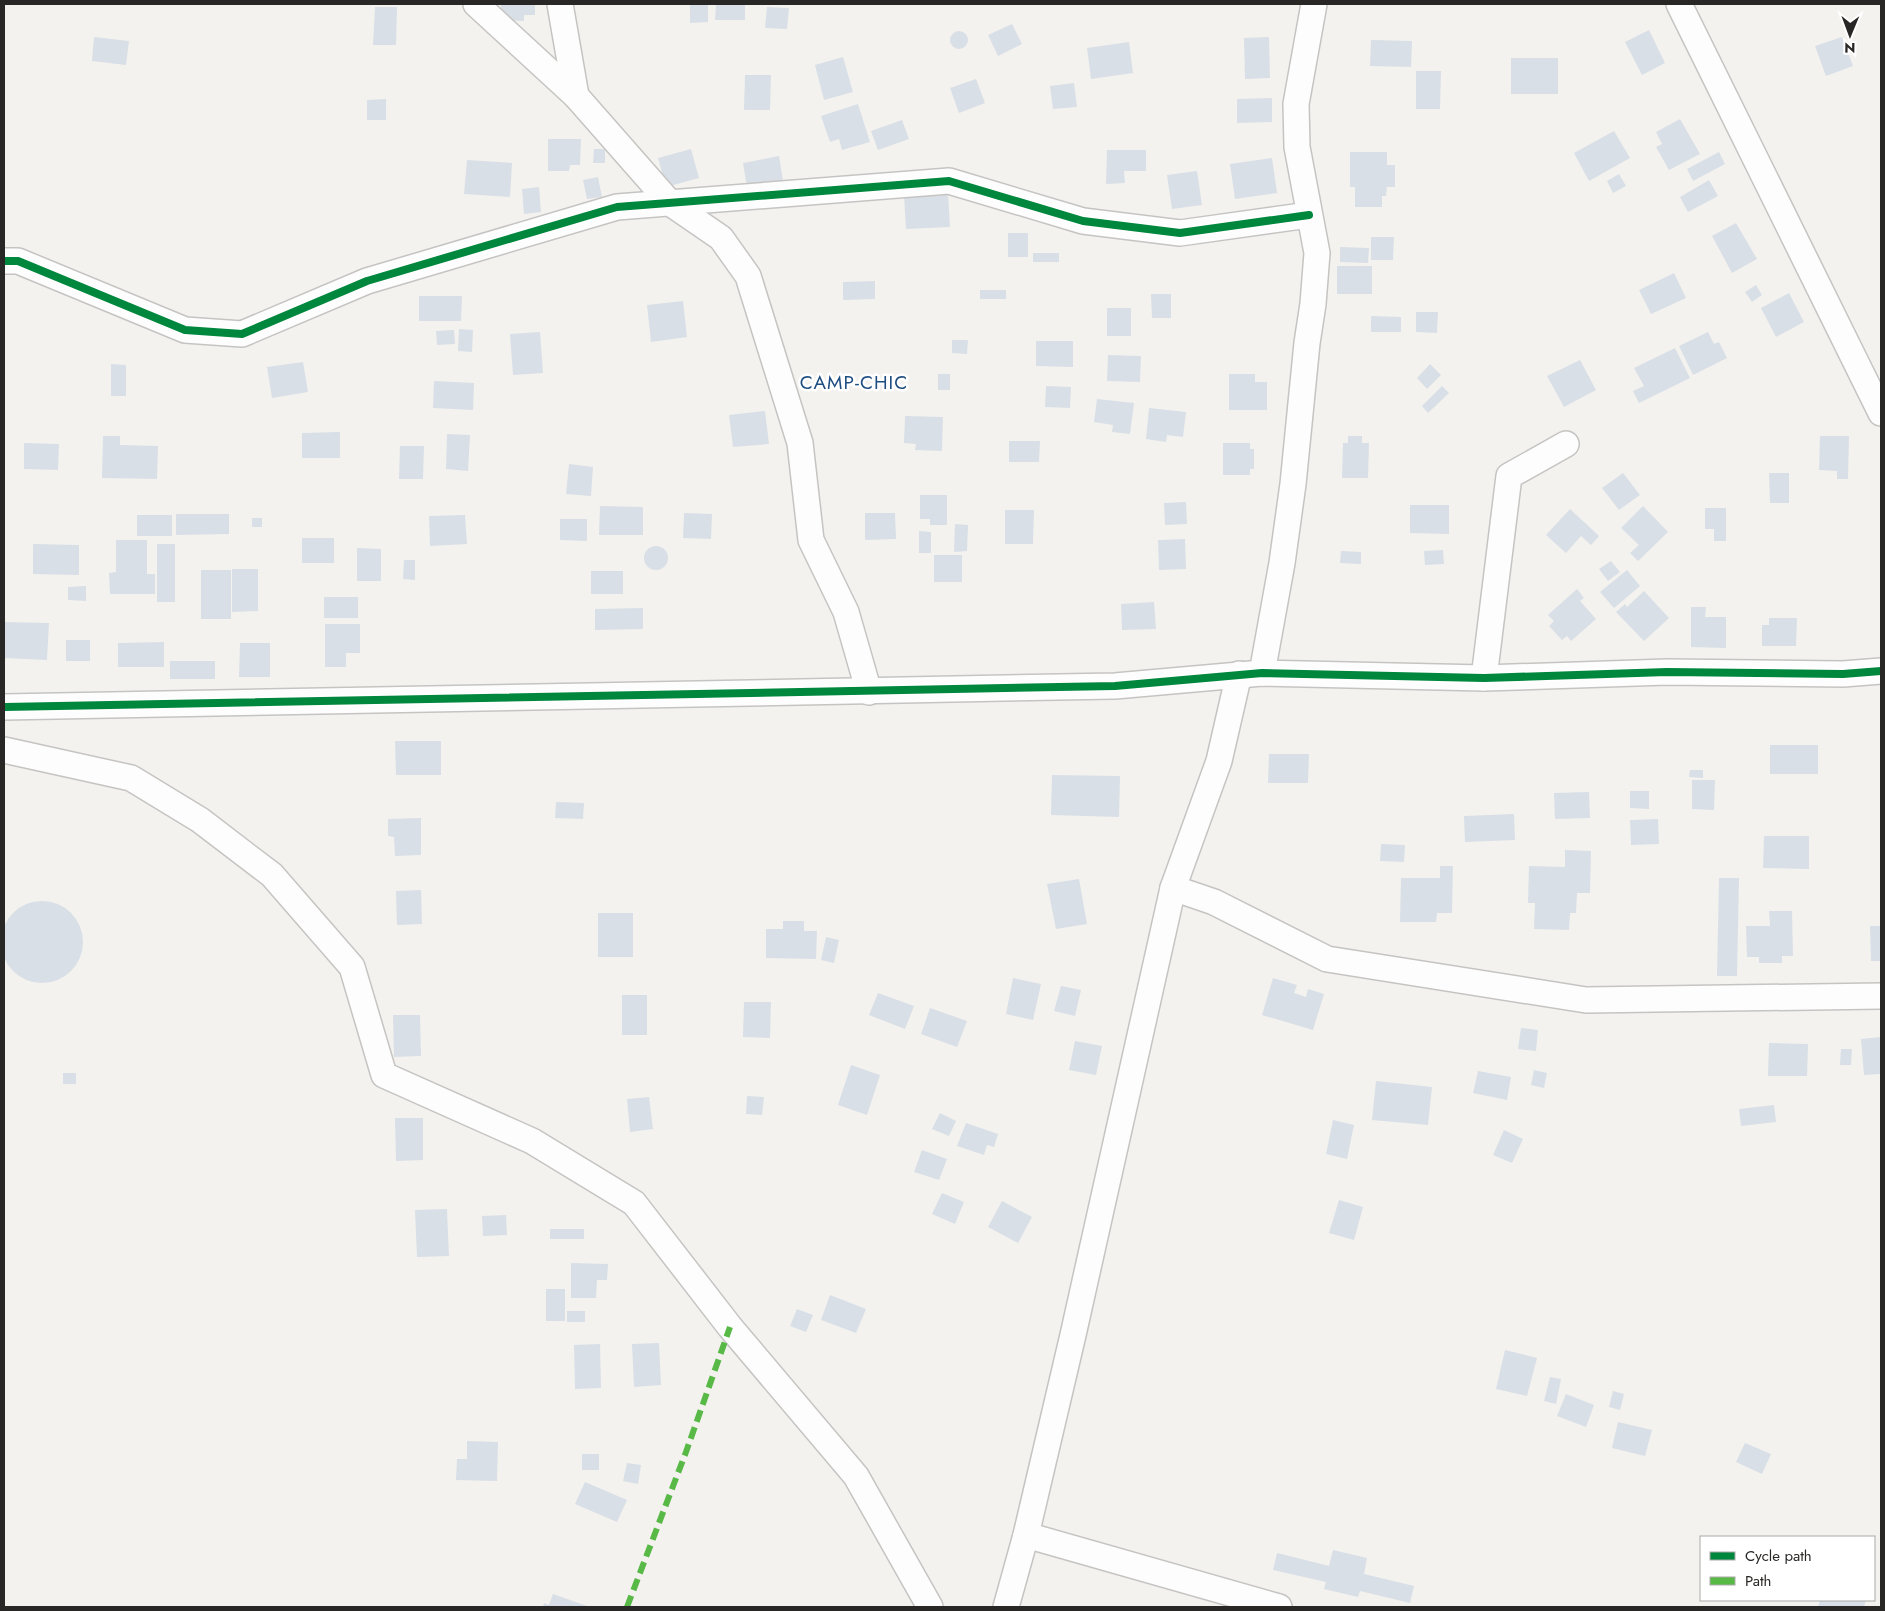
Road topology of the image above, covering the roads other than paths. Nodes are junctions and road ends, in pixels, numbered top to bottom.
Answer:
1 (476, 4) edge
2 (560, 4) edge
3 (1314, 4) edge
4 (1680, 4) edge
5 (576, 96) junction
6 (670, 203) junction
7 (1309, 215) junction
8 (4, 261) edge
9 (1881, 413) edge
10 (1566, 444) dead end
11 (1881, 671) edge
12 (1250, 673) junction
13 (1484, 678) junction
14 (868, 692) junction
15 (4, 708) edge
16 (4, 750) edge
17 (1173, 888) junction
18 (1881, 996) edge
19 (1026, 1535) junction
20 (930, 1607) edge
21 (1006, 1607) edge
22 (1279, 1607) edge

1 - 5 street
2 - 5 street
3 - 7 street
4 - 9 street
5 - 6 street
6 - 7 street
6 - 8 street
6 - 14 street
7 - 12 street
10 - 13 street
11 - 13 street
12 - 13 street
12 - 14 street
12 - 17 street
14 - 15 street
16 - 20 street
17 - 18 street
17 - 19 street
19 - 21 street
19 - 22 street

